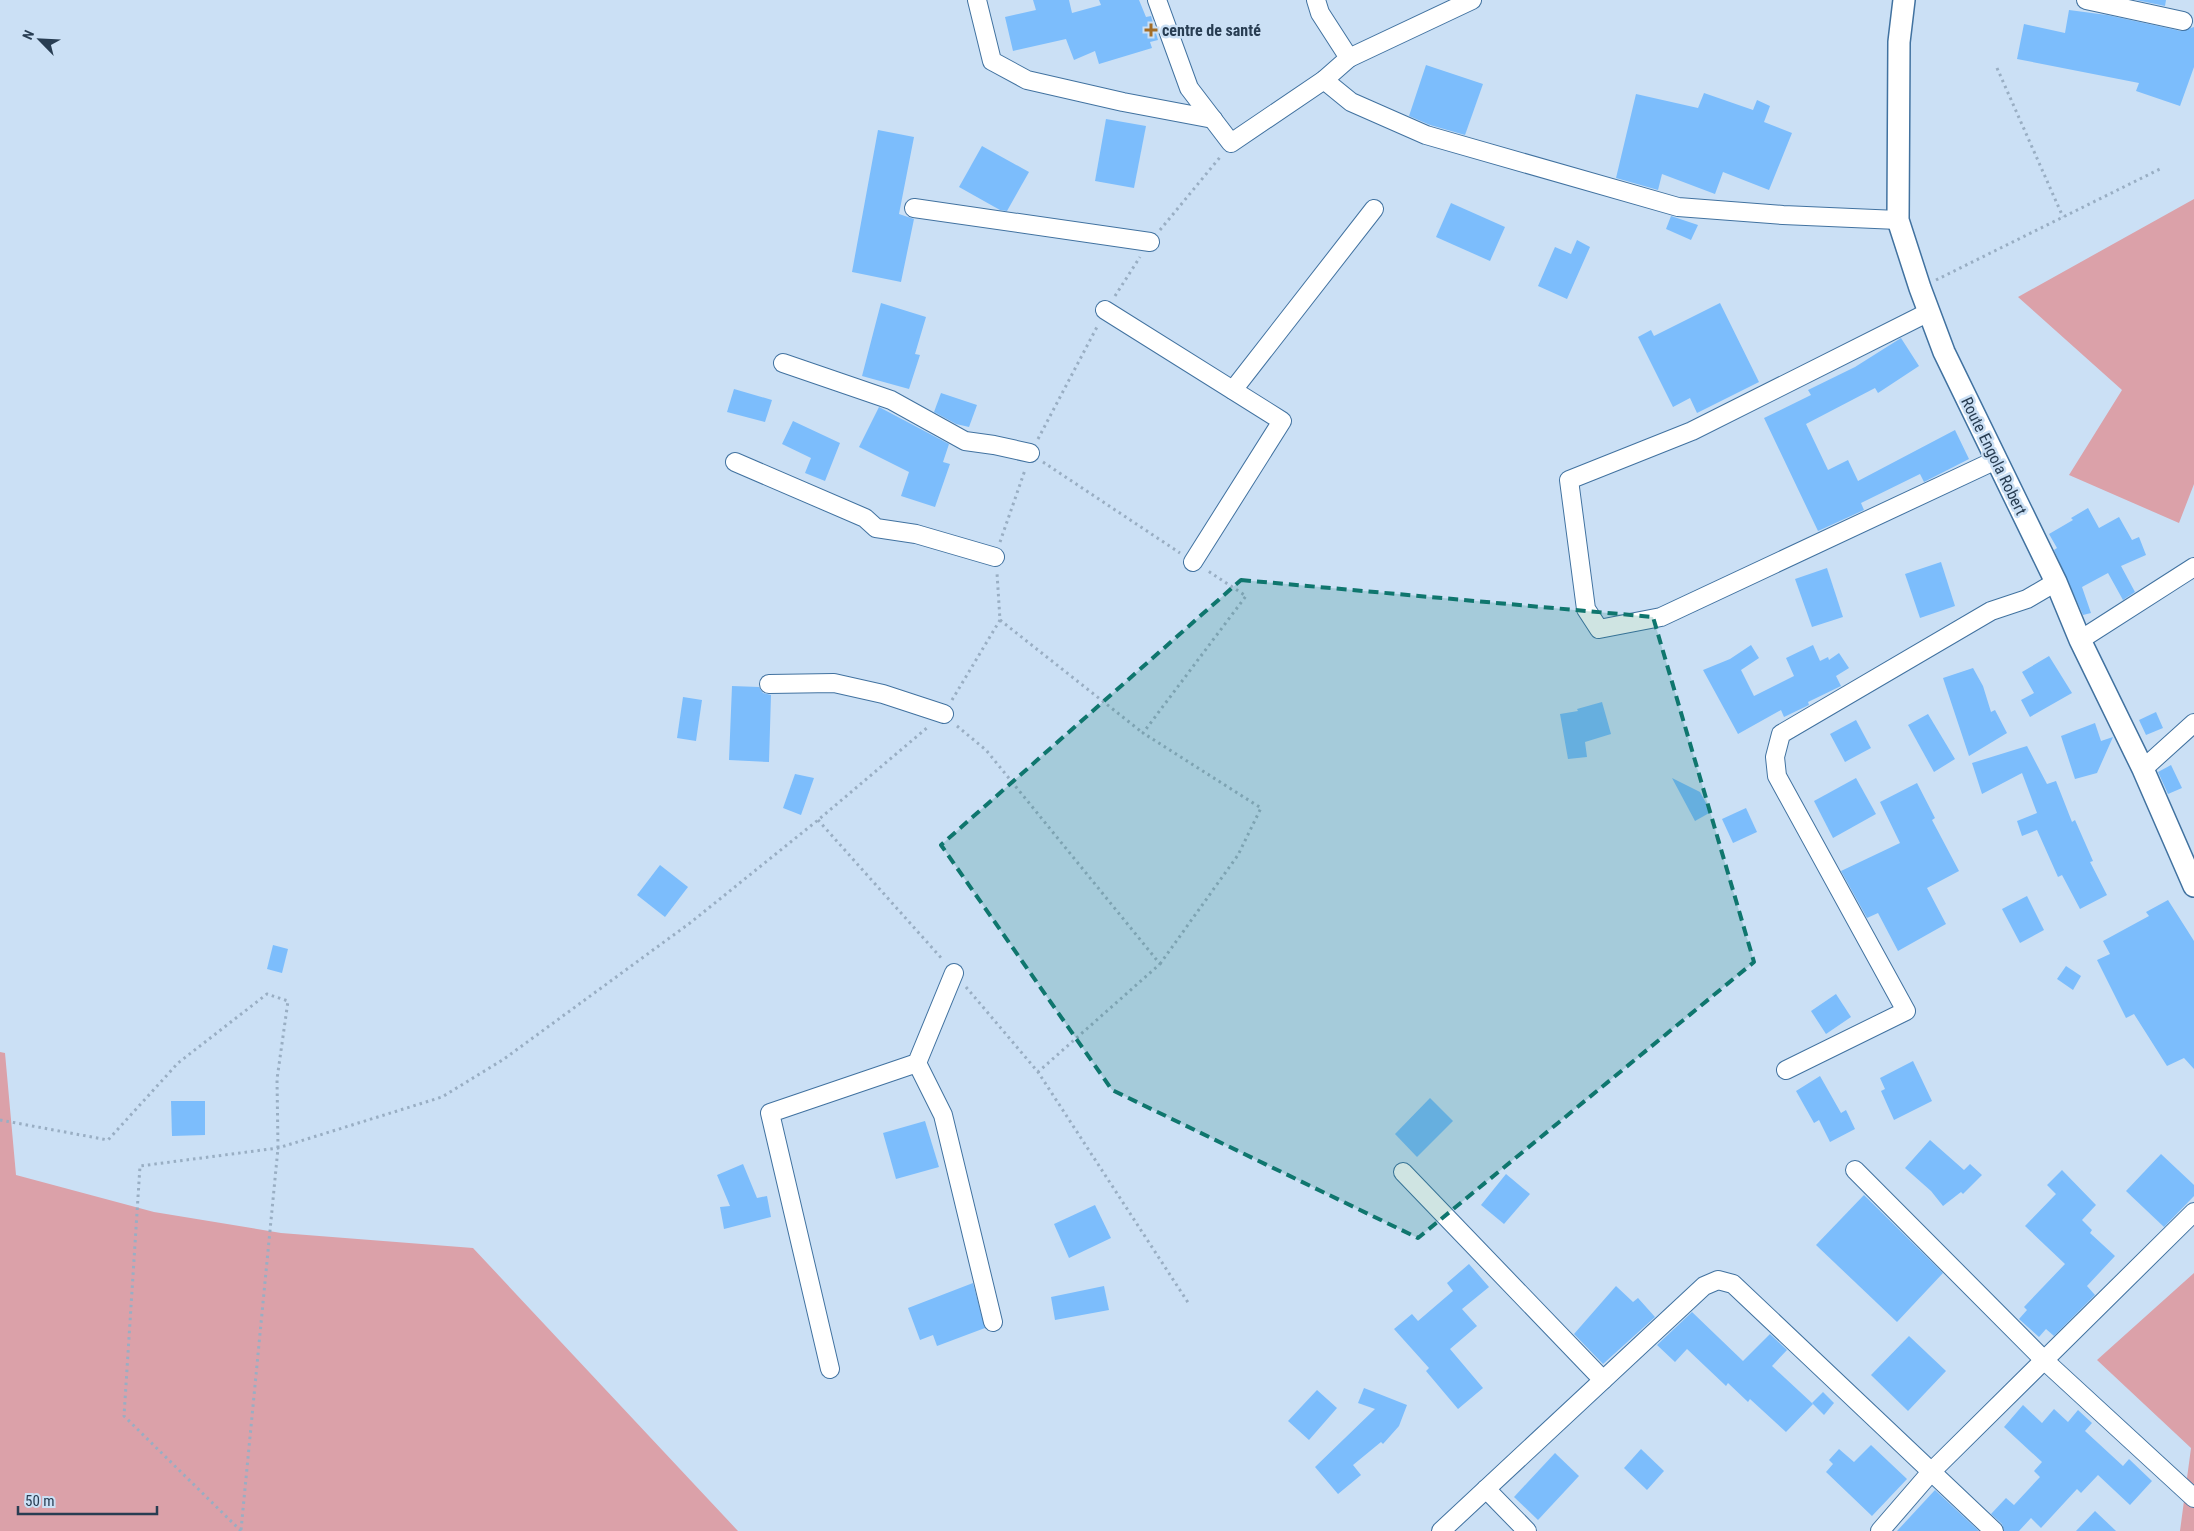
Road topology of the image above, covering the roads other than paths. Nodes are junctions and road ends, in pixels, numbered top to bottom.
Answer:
1 (976, 0) edge
2 (1157, 0) edge
3 (1316, 0) edge
4 (1472, 0) edge
5 (1904, 0) edge
6 (2086, 0) edge
7 (2183, 21) dead end
8 (1349, 58) junction
9 (1324, 80) junction
10 (1213, 119) junction
11 (914, 208) dead end
12 (1374, 209) dead end
13 (1898, 220) junction
14 (1150, 242) road end
15 (1105, 310) road end
16 (1929, 312) junction
17 (783, 362) dead end
18 (1233, 390) junction
19 (1030, 453) road end
20 (1996, 460) junction
21 (735, 462) dead end
22 (995, 557) road end
23 (1193, 562) road end
24 (2194, 567) edge
25 (2056, 582) junction
26 (2080, 640) junction
27 (769, 684) dead end
28 (944, 714) road end
29 (2194, 723) edge
30 (2143, 769) junction
31 (2193, 880) edge
32 (954, 973) road end
33 (917, 1064) junction
34 (1786, 1070) dead end
35 (1854, 1170) dead end
36 (1403, 1172) dead end
37 (2194, 1212) edge
38 (993, 1322) dead end
39 (2045, 1361) junction
40 (830, 1369) dead end
41 (1603, 1380) junction
42 (1931, 1472) junction
43 (1486, 1489) junction
44 (2194, 1498) edge
45 (1441, 1531) edge
46 (1527, 1531) edge
47 (1880, 1531) edge
48 (1994, 1531) edge

1 - 10 street
2 - 10 street
3 - 8 street
4 - 8 street
5 - 13 street, Route Engola Robert
6 - 7 street
8 - 9 street
9 - 10 street
9 - 13 street
11 - 14 street
12 - 18 street
13 - 16 street, Route Engola Robert
15 - 18 street
16 - 20 street, Route Engola Robert
16 - 20 street
17 - 19 street
18 - 23 street
20 - 25 street, Route Engola Robert
21 - 22 street
24 - 26 street
25 - 26 street, Route Engola Robert
25 - 34 street
26 - 30 street, Route Engola Robert
27 - 28 street
29 - 30 street
30 - 31 street, Route Engola Robert
32 - 33 street
33 - 38 street
33 - 40 street
35 - 39 street
36 - 41 street
37 - 39 street
39 - 42 street
39 - 44 street
41 - 42 street
41 - 43 street
42 - 47 street
42 - 48 street
43 - 45 street
43 - 46 street

